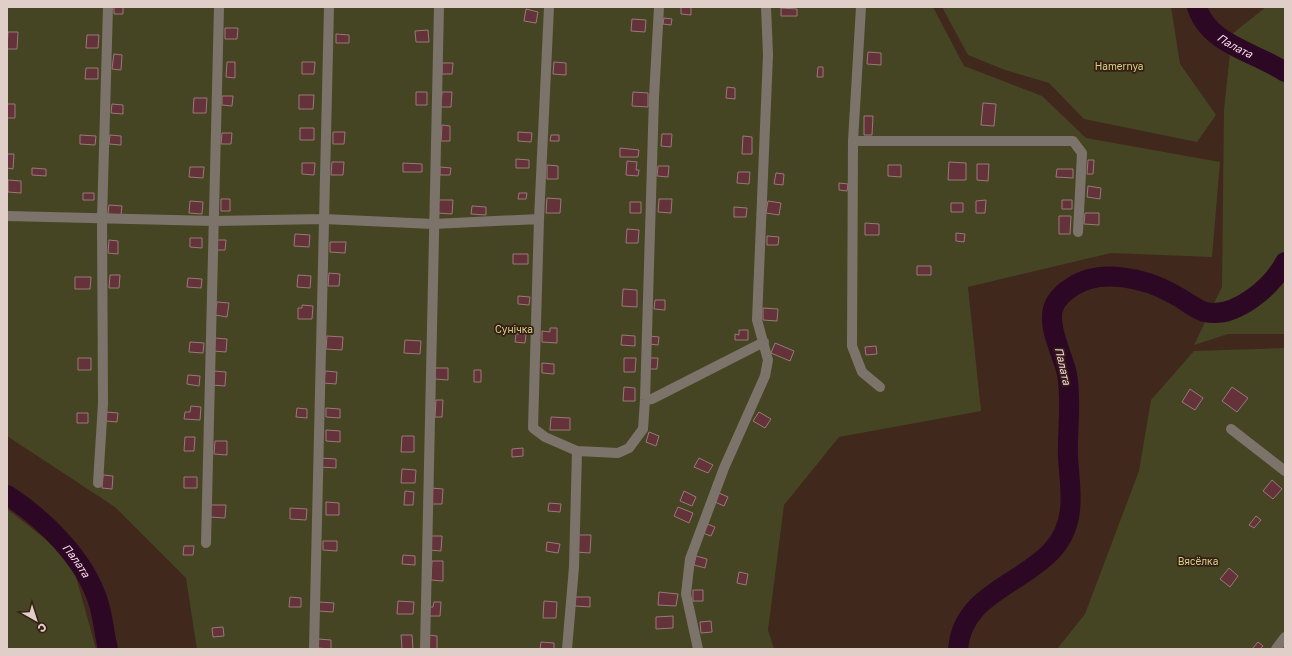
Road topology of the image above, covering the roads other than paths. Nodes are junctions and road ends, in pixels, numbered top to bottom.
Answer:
1 (108, 7) edge
2 (219, 7) edge
3 (329, 7) edge
4 (439, 7) edge
5 (549, 7) edge
6 (659, 7) edge
7 (766, 7) edge
8 (861, 7) edge
9 (853, 141) junction
10 (7, 216) edge
11 (324, 218) junction
12 (102, 219) junction
13 (539, 219) junction
14 (214, 221) junction
15 (433, 224) junction
16 (1078, 232) dead end
17 (764, 342) junction
18 (880, 387) dead end
19 (645, 400) junction
20 (1231, 429) dead end
21 (577, 450) junction
22 (1285, 470) edge
23 (98, 483) dead end
24 (206, 543) dead end
25 (1285, 637) edge
26 (314, 649) edge
27 (425, 649) edge
28 (567, 649) edge
29 (698, 649) edge
30 (1276, 649) edge

1 - 12 street
2 - 14 street
3 - 11 street
4 - 15 street
5 - 13 street
6 - 19 street
7 - 17 street
8 - 9 street
9 - 16 street
9 - 18 street
10 - 12 street
11 - 14 street
11 - 15 street
11 - 26 street
12 - 14 street
12 - 23 street
13 - 15 street
13 - 21 street
14 - 24 street
15 - 27 street
17 - 19 street
17 - 29 street
19 - 21 street
20 - 22 street
21 - 28 street
25 - 30 street

